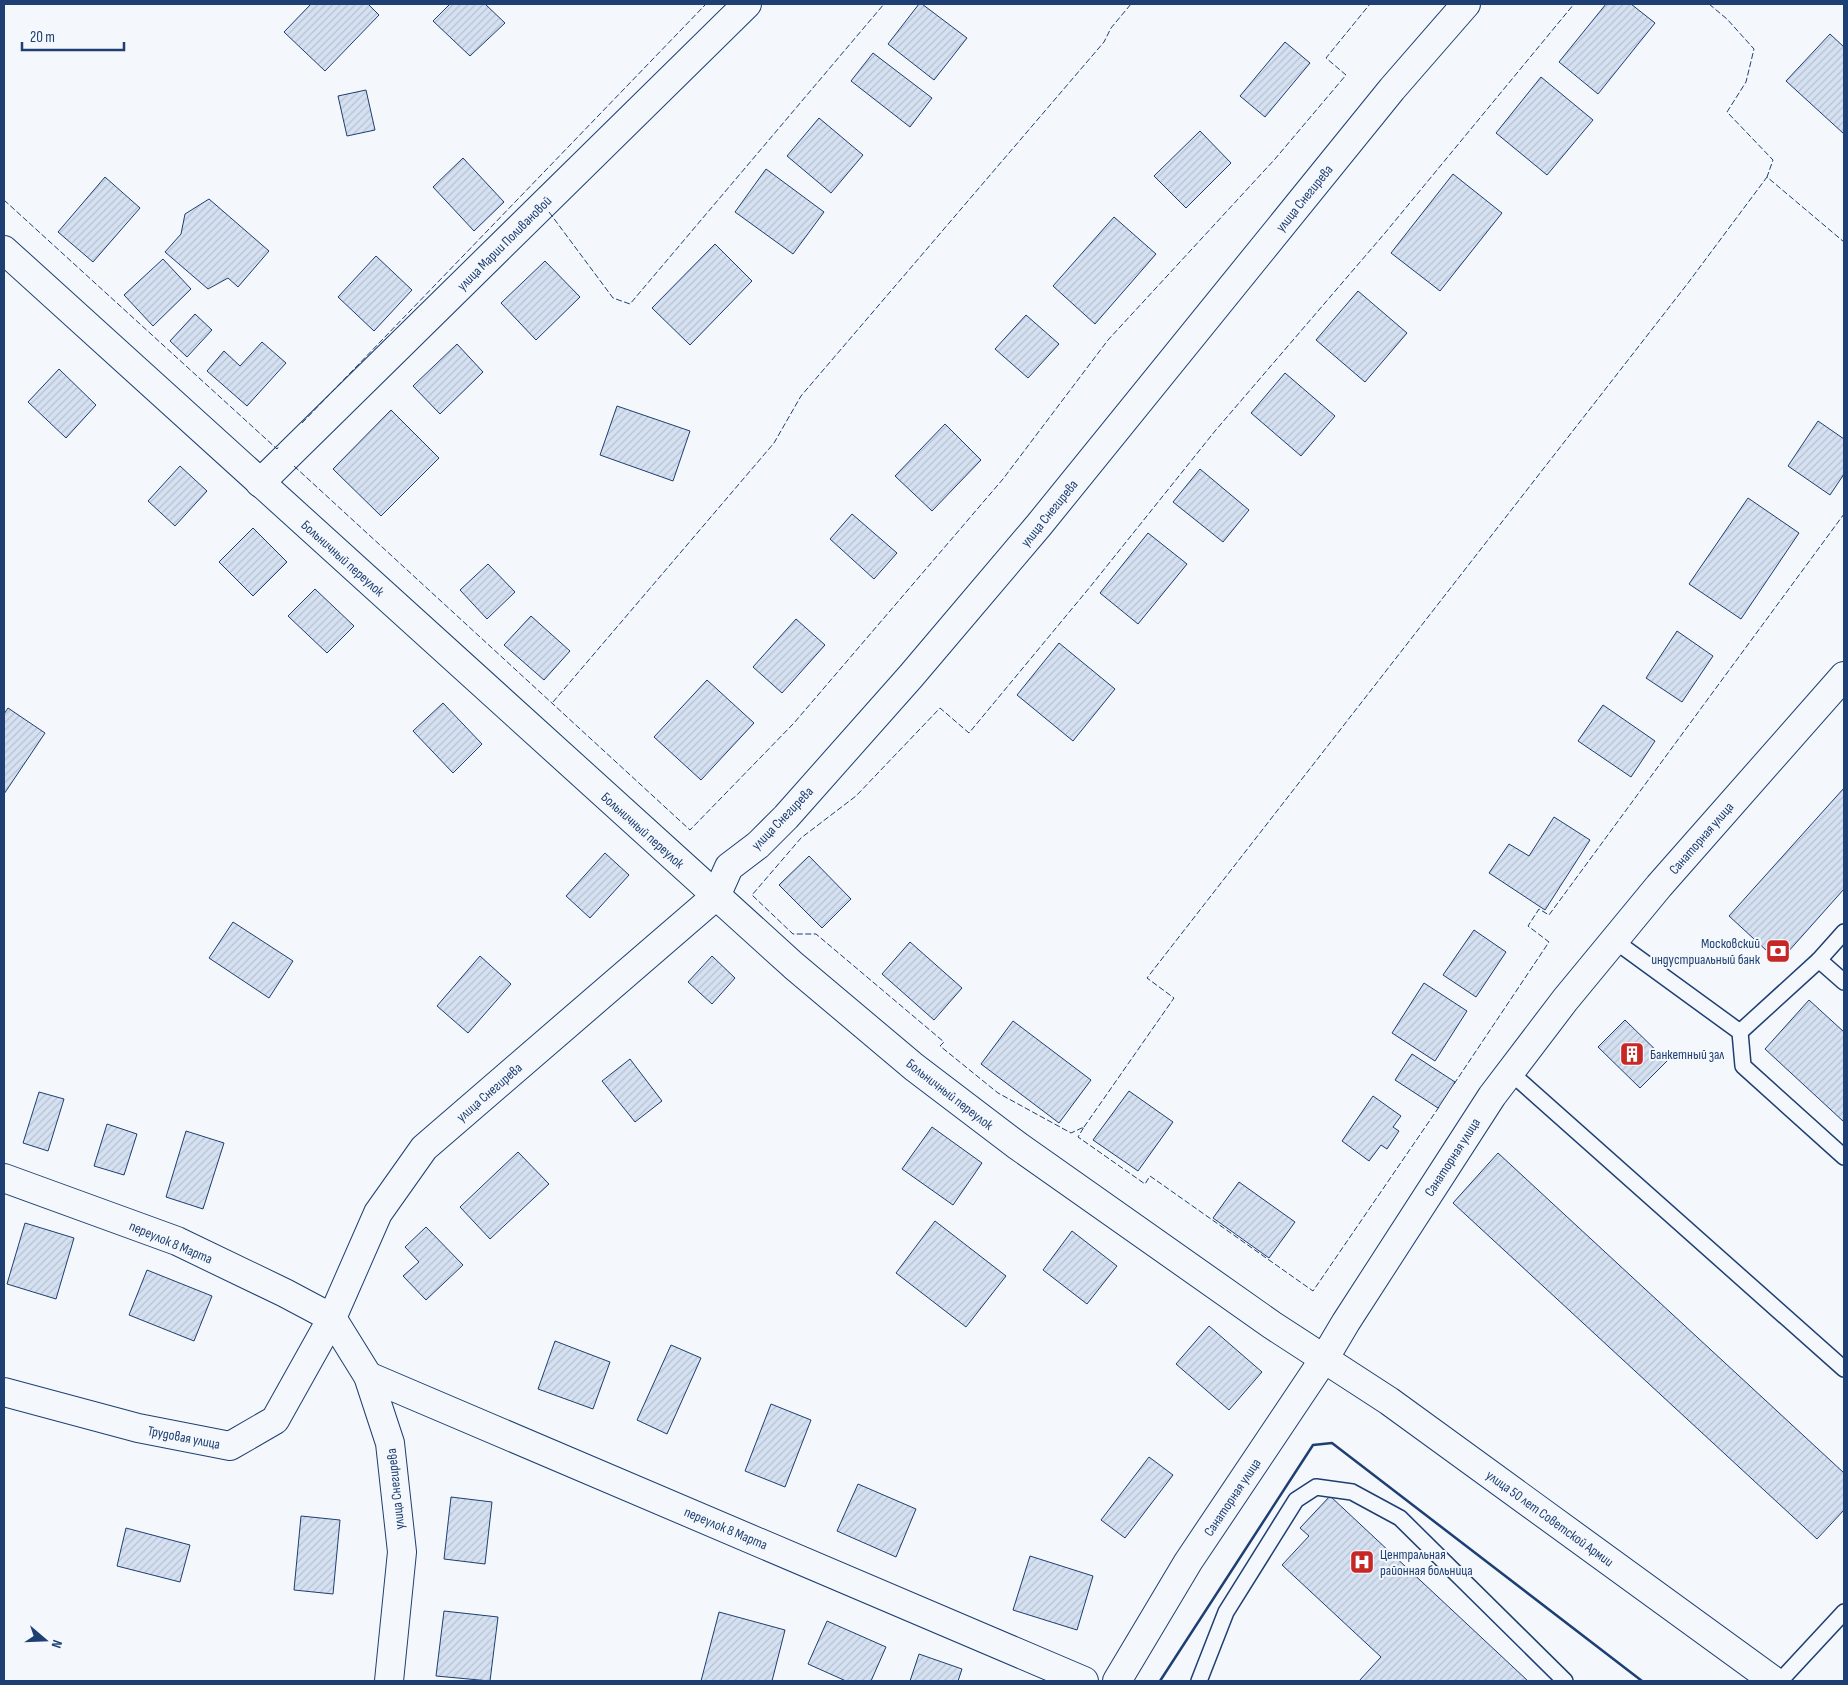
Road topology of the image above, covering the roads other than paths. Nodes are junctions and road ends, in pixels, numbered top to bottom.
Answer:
1 (747, 4) edge
2 (1466, 4) edge
3 (4, 250) edge
4 (260, 483) junction
5 (1844, 676) edge
6 (716, 896) junction
7 (1844, 932) edge
8 (1615, 941) junction
9 (1819, 960) junction
10 (1844, 982) edge
11 (1740, 1032) junction
12 (1510, 1072) junction
13 (1844, 1157) edge
14 (4, 1178) edge
15 (332, 1318) junction
16 (1324, 1359) junction
17 (1844, 1369) edge
18 (368, 1376) junction
19 (4, 1392) edge
20 (1844, 1612) edge
21 (389, 1681) edge
22 (1084, 1681) edge
23 (1117, 1681) edge
24 (1200, 1681) edge
25 (1565, 1681) edge
26 (1774, 1681) edge
27 (1780, 1681) edge

1 - 4 street, улица Марии Поливановой
2 - 6 street, улица Снегирева
3 - 4 street, Больничный переулок
4 - 6 street, Больничный переулок
5 - 8 street, Санаторная улица
6 - 15 street, улица Снегирева
6 - 16 street, Больничный переулок
7 - 9 lane
8 - 11 lane
8 - 12 street, Санаторная улица
9 - 10 lane
9 - 11 lane
11 - 13 lane
12 - 16 street, Санаторная улица
12 - 17 lane
14 - 15 street, переулок 8 Марта
15 - 18 street, улица Снегирева
15 - 19 street, Трудовая улица
16 - 23 street, Санаторная улица
16 - 26 street, улица 50 лет Советской Армии
18 - 21 street, улица Снегирева
18 - 22 street, переулок 8 Марта
20 - 27 lane
24 - 25 lane

